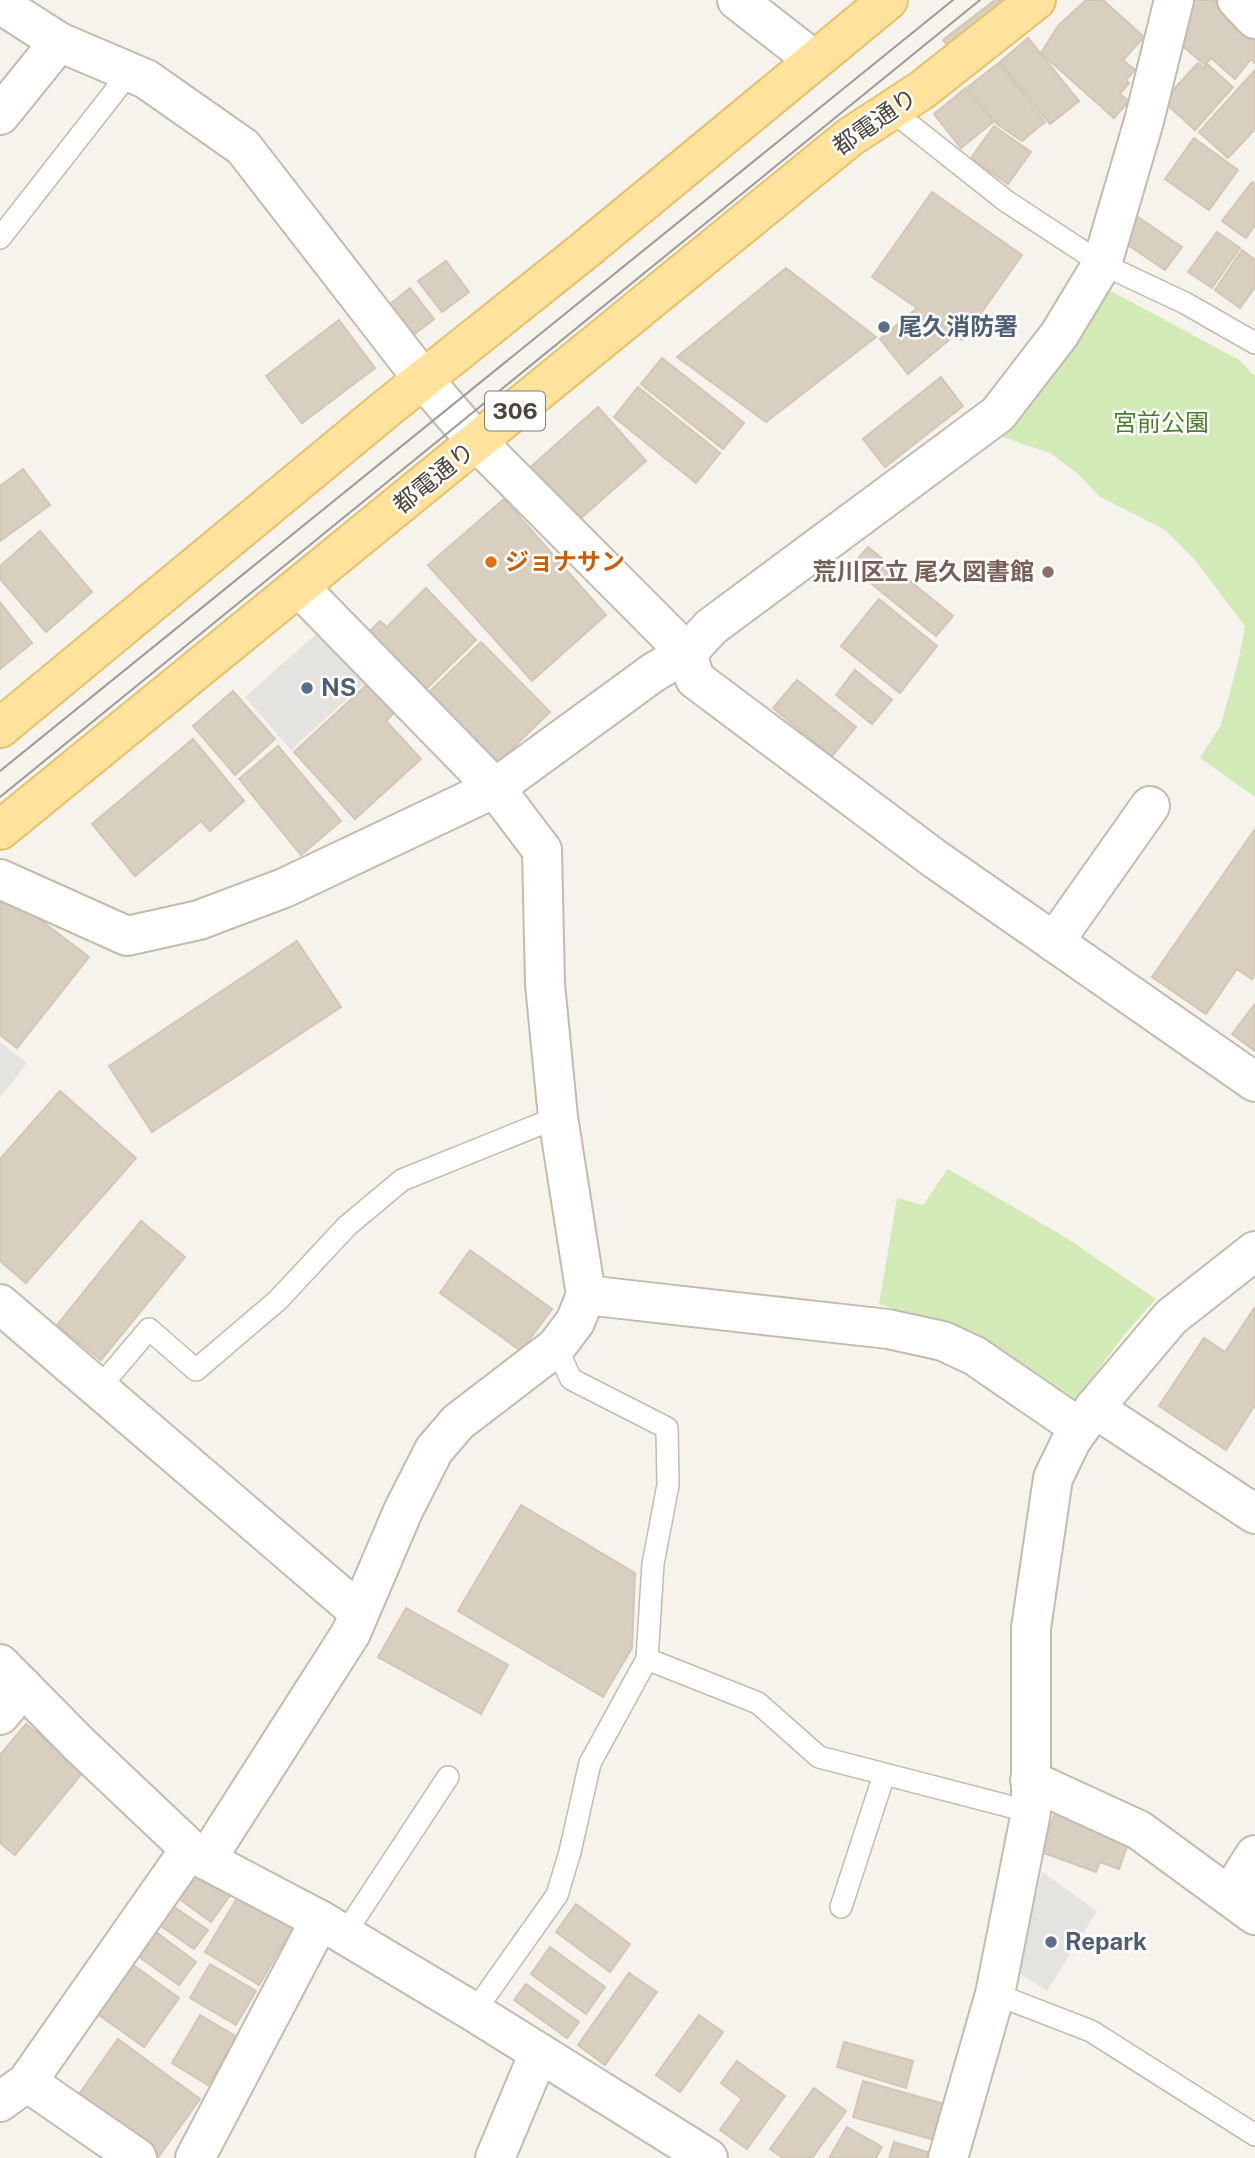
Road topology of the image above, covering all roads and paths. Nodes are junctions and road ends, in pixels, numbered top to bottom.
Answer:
1 (737, 0) edge
2 (888, 0) edge
3 (1036, 0) edge
4 (1174, 0) edge
5 (1237, 0) edge
6 (0, 4) edge
7 (1255, 19) edge
8 (59, 42) junction
9 (814, 60) junction
10 (130, 72) junction
11 (891, 110) junction
12 (0, 115) edge
13 (0, 237) edge
14 (1102, 264) junction
15 (1255, 343) edge
16 (423, 379) junction
17 (477, 442) junction
18 (300, 587) junction
19 (687, 653) junction
20 (0, 728) edge
21 (495, 788) junction
22 (1150, 806) dead end
23 (0, 830) edge
24 (0, 879) edge
25 (1054, 942) junction
26 (1255, 1082) edge
27 (558, 1117) junction
28 (1255, 1251) edge
29 (586, 1295) junction
30 (0, 1304) edge
31 (556, 1347) junction
32 (99, 1388) junction
33 (1087, 1418) junction
34 (1255, 1514) edge
35 (359, 1612) junction
36 (647, 1659) junction
37 (8, 1689) edge
38 (884, 1776) junction
39 (448, 1777) dead end
40 (1030, 1796) junction
41 (198, 1855) junction
42 (1255, 1855) edge
43 (1242, 1906) edge
44 (841, 1907) dead end
45 (332, 1927) junction
46 (995, 1994) junction
47 (474, 2012) junction
48 (539, 2053) junction
49 (13, 2092) edge
50 (1255, 2135) edge
51 (137, 2158) edge
52 (195, 2158) edge
53 (495, 2158) edge
54 (708, 2158) edge
55 (948, 2158) edge

1 - 9 street
2 - 9 main road
3 - 11 main road, 都電通り / 306
4 - 14 street
5 - 7 street
6 - 8 street
8 - 10 street
8 - 12 street
9 - 16 main road
10 - 13 lane
10 - 16 street
11 - 14 lane
11 - 17 main road, 都電通り / 306
14 - 15 lane
14 - 19 street
16 - 17 street
16 - 20 main road
17 - 18 main road, 都電通り / 306
17 - 19 street
18 - 21 street
18 - 23 main road, 都電通り / 306
19 - 21 street
19 - 25 street
21 - 24 street
21 - 27 street
22 - 25 street
25 - 26 street
27 - 29 street
27 - 32 lane
28 - 33 street
29 - 31 street
29 - 33 street
30 - 32 street
31 - 35 street
31 - 36 lane
32 - 35 street
33 - 34 street
33 - 40 street
35 - 41 street
36 - 38 lane
36 - 47 lane
37 - 41 street
38 - 40 lane
38 - 44 lane
39 - 45 lane
40 - 43 street
40 - 46 street
41 - 45 street
41 - 49 street
42 - 43 street
45 - 47 street
45 - 52 street
46 - 50 lane
46 - 55 street
47 - 48 street
48 - 53 street
48 - 54 street
49 - 51 street

